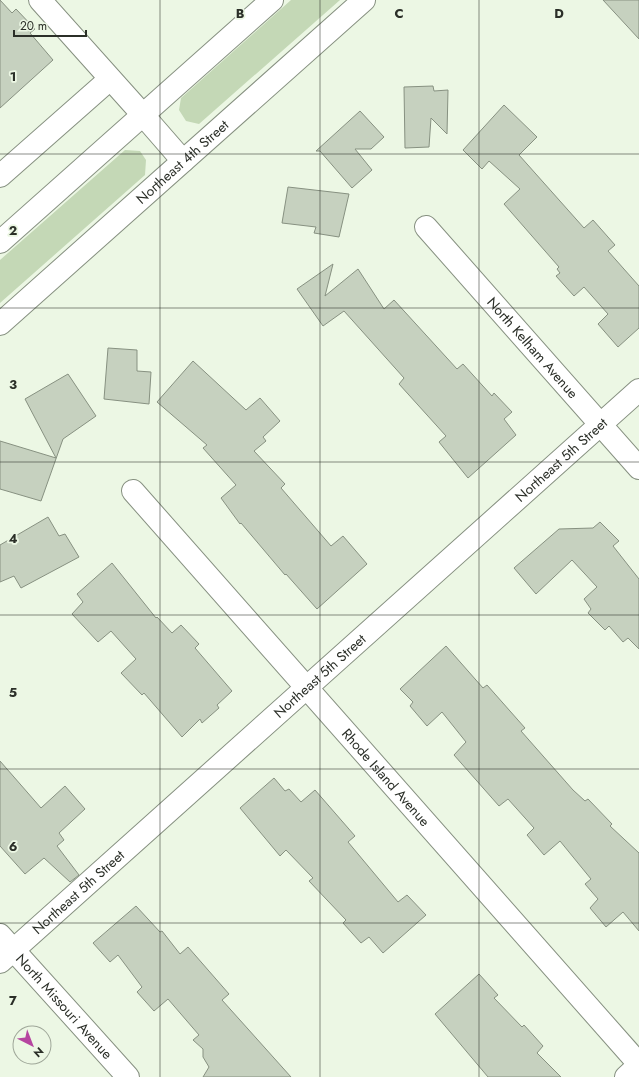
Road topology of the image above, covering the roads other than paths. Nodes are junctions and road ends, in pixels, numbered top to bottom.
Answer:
1 (40, 0) edge
2 (272, 0) edge
3 (364, 0) edge
4 (110, 79) junction
5 (143, 115) junction
6 (182, 162) junction
7 (0, 176) edge
8 (426, 227) dead end
9 (0, 242) edge
10 (0, 324) edge
11 (639, 390) edge
12 (600, 424) junction
13 (639, 468) edge
14 (132, 491) dead end
15 (307, 688) junction
16 (4, 949) edge
17 (639, 1064) edge
18 (128, 1077) edge
19 (626, 1077) edge

1 - 4 street
2 - 5 street
3 - 6 street, Northeast 4th Street
4 - 5 street
4 - 7 street
5 - 6 street
5 - 9 street
6 - 10 street, Northeast 4th Street
8 - 12 street, North Kelham Avenue
11 - 12 street, Northeast 5th Street
12 - 13 street, North Kelham Avenue
12 - 15 street, Northeast 5th Street
14 - 15 street, Rhode Island Avenue
15 - 16 street, Northeast 5th Street
15 - 17 street, Rhode Island Avenue
16 - 18 street, North Missouri Avenue
17 - 19 street

